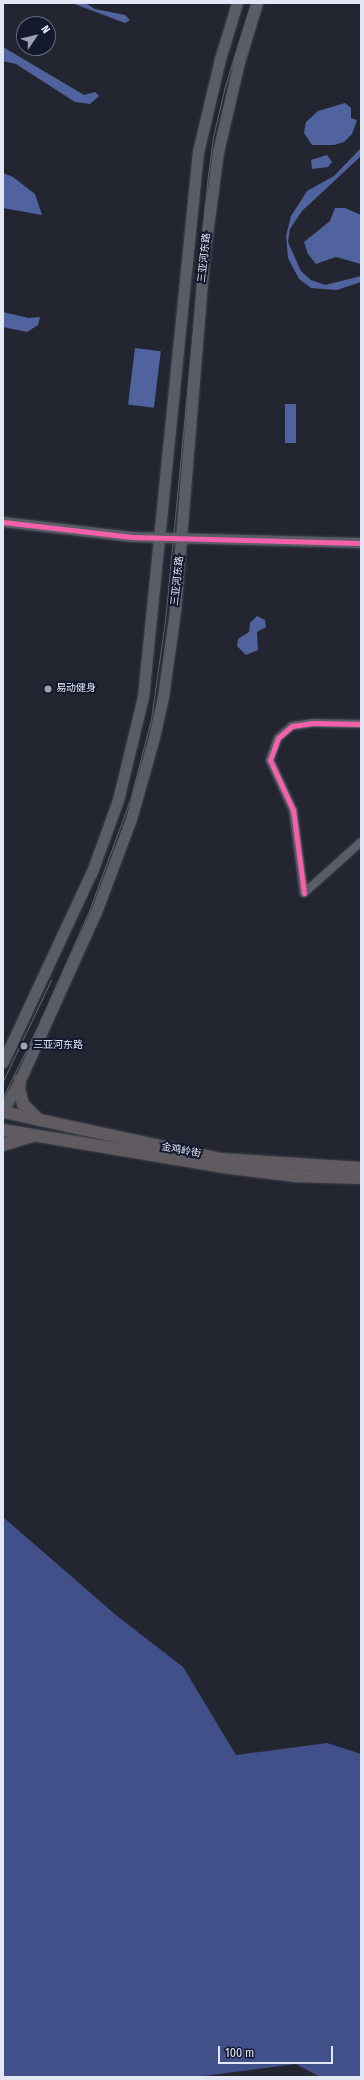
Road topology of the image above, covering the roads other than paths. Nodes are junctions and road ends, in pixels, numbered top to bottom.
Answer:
1 (237, 3) edge
2 (257, 3) edge
3 (3, 522) edge
4 (160, 539) junction
5 (182, 539) junction
6 (361, 543) edge
7 (361, 724) edge
8 (361, 842) edge
9 (3, 1062) edge
10 (20, 1080) junction
11 (3, 1111) edge
12 (43, 1123) junction
13 (3, 1130) edge
14 (39, 1134) junction
15 (3, 1145) edge
16 (361, 1168) edge
17 (361, 1178) edge

1 - 4 main road, 三亚河东路
2 - 5 main road, 三亚河东路
3 - 4 street
4 - 5 street
4 - 9 main road, 三亚河东路
5 - 6 street
5 - 10 main road, 三亚河东路
7 - 8 street
10 - 11 main road, 三亚河东路
10 - 12 main road
11 - 12 main road, 金鸡岭街
12 - 16 main road, 金鸡岭街
13 - 14 main road, 金鸡岭街
14 - 15 main road
14 - 17 main road, 金鸡岭街

